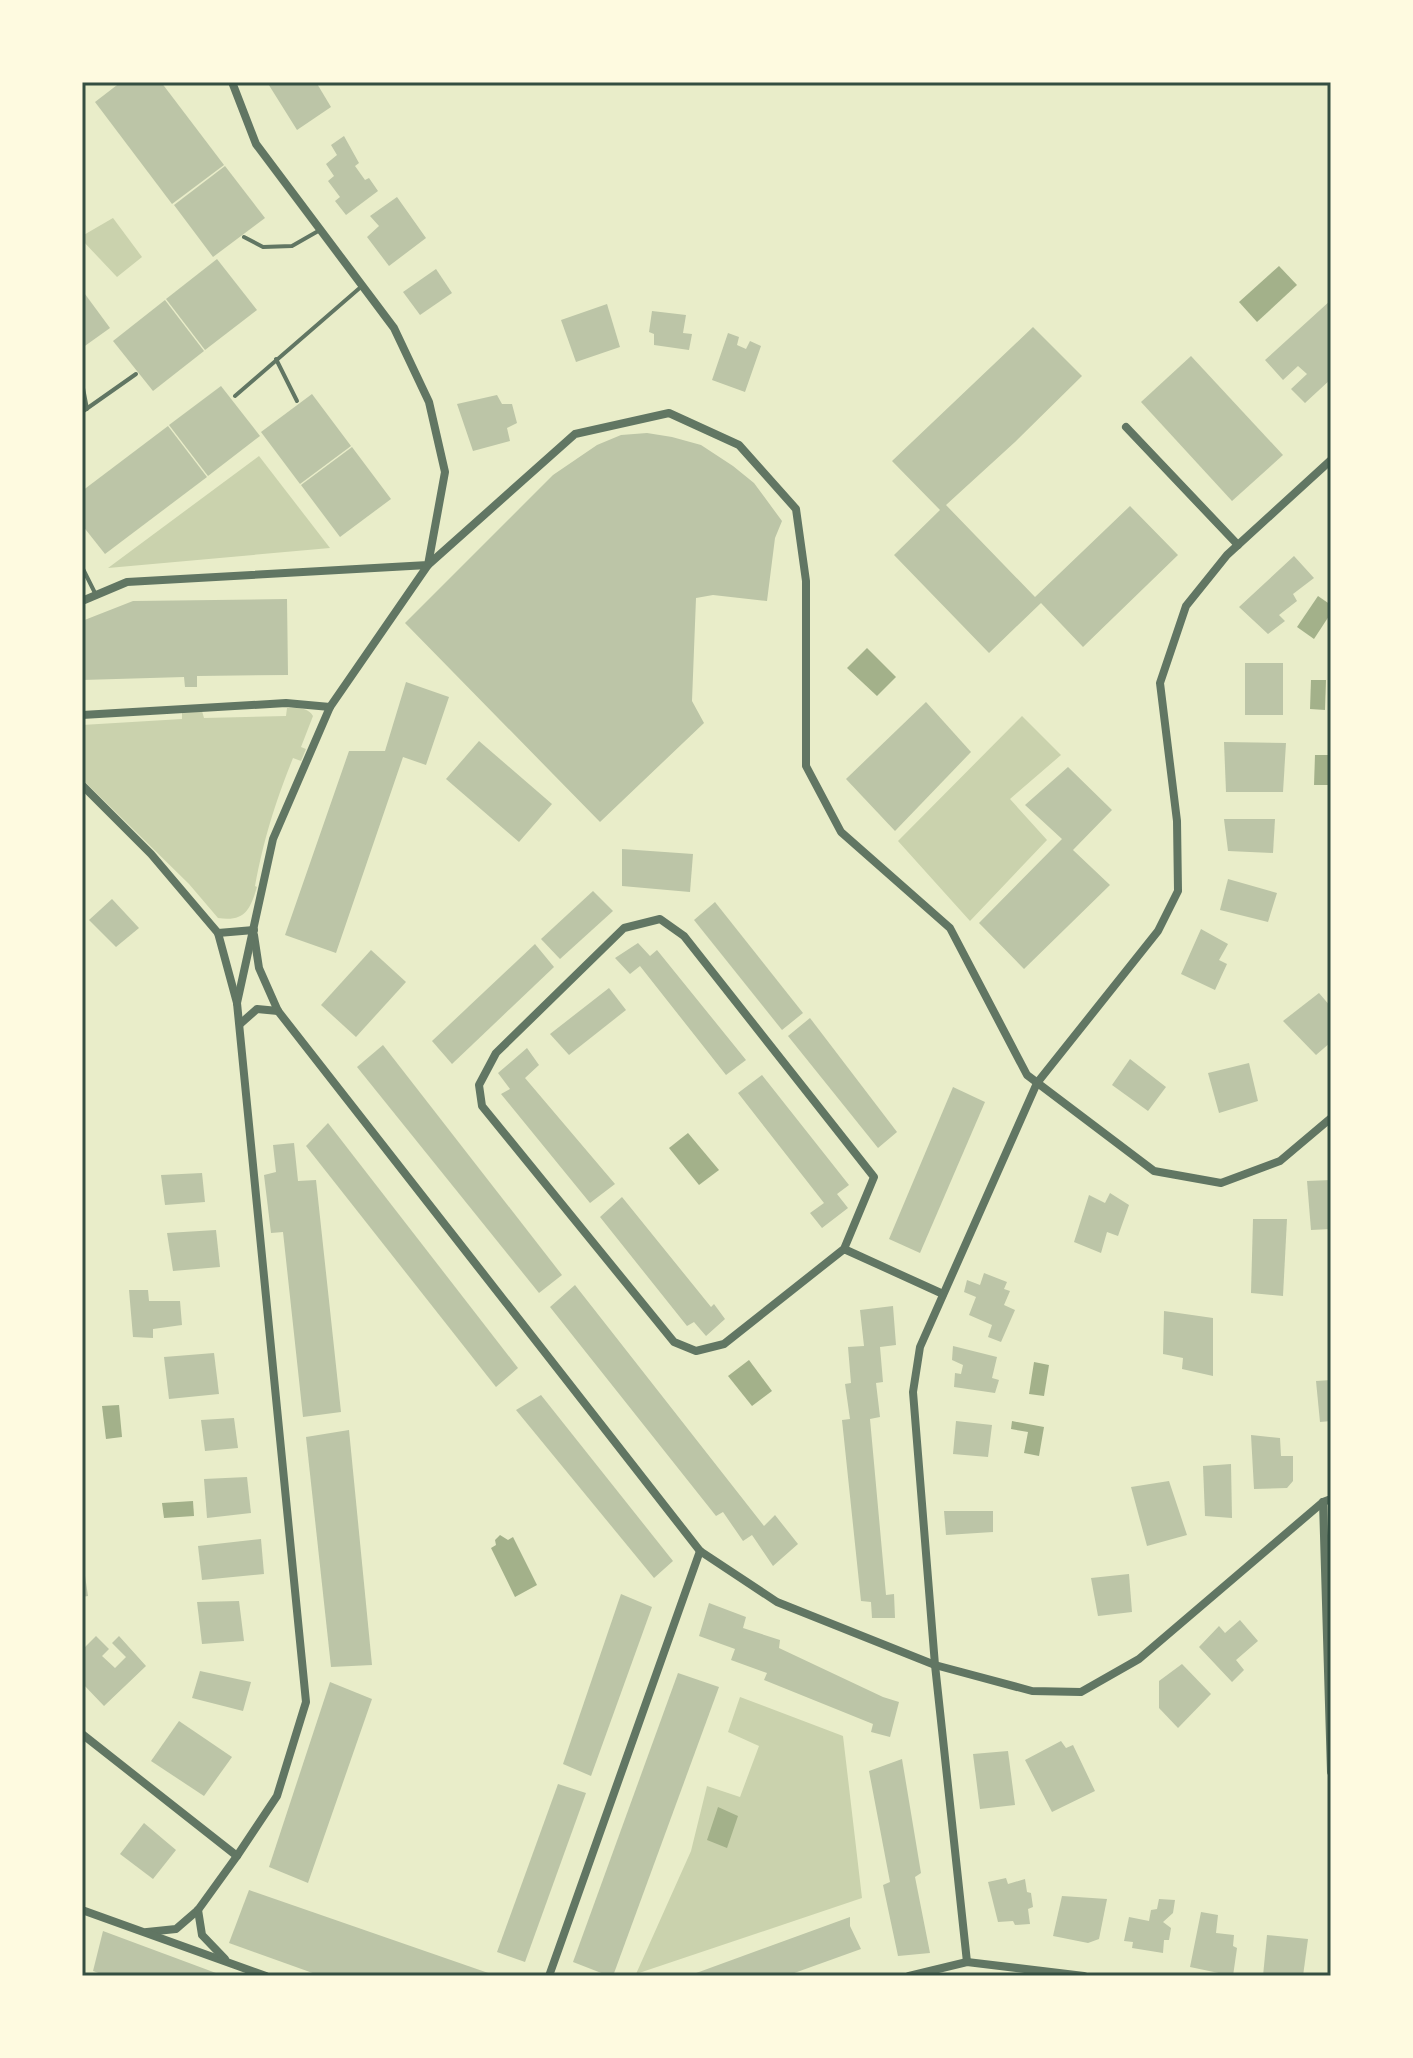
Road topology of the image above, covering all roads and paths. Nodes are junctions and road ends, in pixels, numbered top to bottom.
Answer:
1 (232, 82) edge
2 (320, 230) junction
3 (244, 237) dead end
4 (362, 286) junction
5 (276, 359) junction
6 (136, 374) dead end
7 (82, 383) edge
8 (235, 396) dead end
9 (297, 401) dead end
10 (84, 410) edge
11 (1126, 427) dead end
12 (1331, 460) edge
13 (1238, 545) junction
14 (428, 565) junction
15 (82, 567) edge
16 (96, 595) junction
17 (82, 601) edge
18 (330, 707) junction
19 (82, 715) edge
20 (82, 785) edge
21 (254, 930) junction
22 (218, 933) junction
23 (237, 1003) junction
24 (278, 1011) junction
25 (240, 1024) junction
26 (1037, 1083) junction
27 (1331, 1118) edge
28 (844, 1249) junction
29 (943, 1294) junction
30 (1327, 1501) edge
31 (700, 1551) junction
32 (935, 1665) junction
33 (82, 1734) edge
34 (1331, 1772) edge
35 (237, 1856) junction
36 (82, 1910) edge
37 (198, 1910) junction
38 (147, 1932) junction
39 (227, 1962) junction
40 (967, 1962) junction
41 (266, 1976) edge
42 (549, 1976) edge
43 (909, 1976) edge
44 (1084, 1976) edge

1 - 2 street
2 - 3 lane
2 - 4 street
4 - 5 lane
4 - 14 street
5 - 8 lane
5 - 9 lane
6 - 10 lane
7 - 10 lane
11 - 13 street
12 - 13 street
13 - 26 street
14 - 16 street
14 - 18 street
14 - 26 street
15 - 16 lane
16 - 17 street
18 - 19 street
18 - 21 street
20 - 22 street
21 - 22 street
21 - 23 street
21 - 24 street
22 - 23 street
23 - 25 street
24 - 25 street
24 - 31 street
25 - 35 street
26 - 27 street
26 - 29 street
28 - 28 street
28 - 29 street
29 - 32 street
30 - 32 street
30 - 34 street
31 - 32 street
31 - 42 street
32 - 40 street
33 - 35 street
35 - 37 street
36 - 38 street
37 - 38 street
37 - 39 street
38 - 39 street
39 - 41 street
40 - 43 street
40 - 44 street

